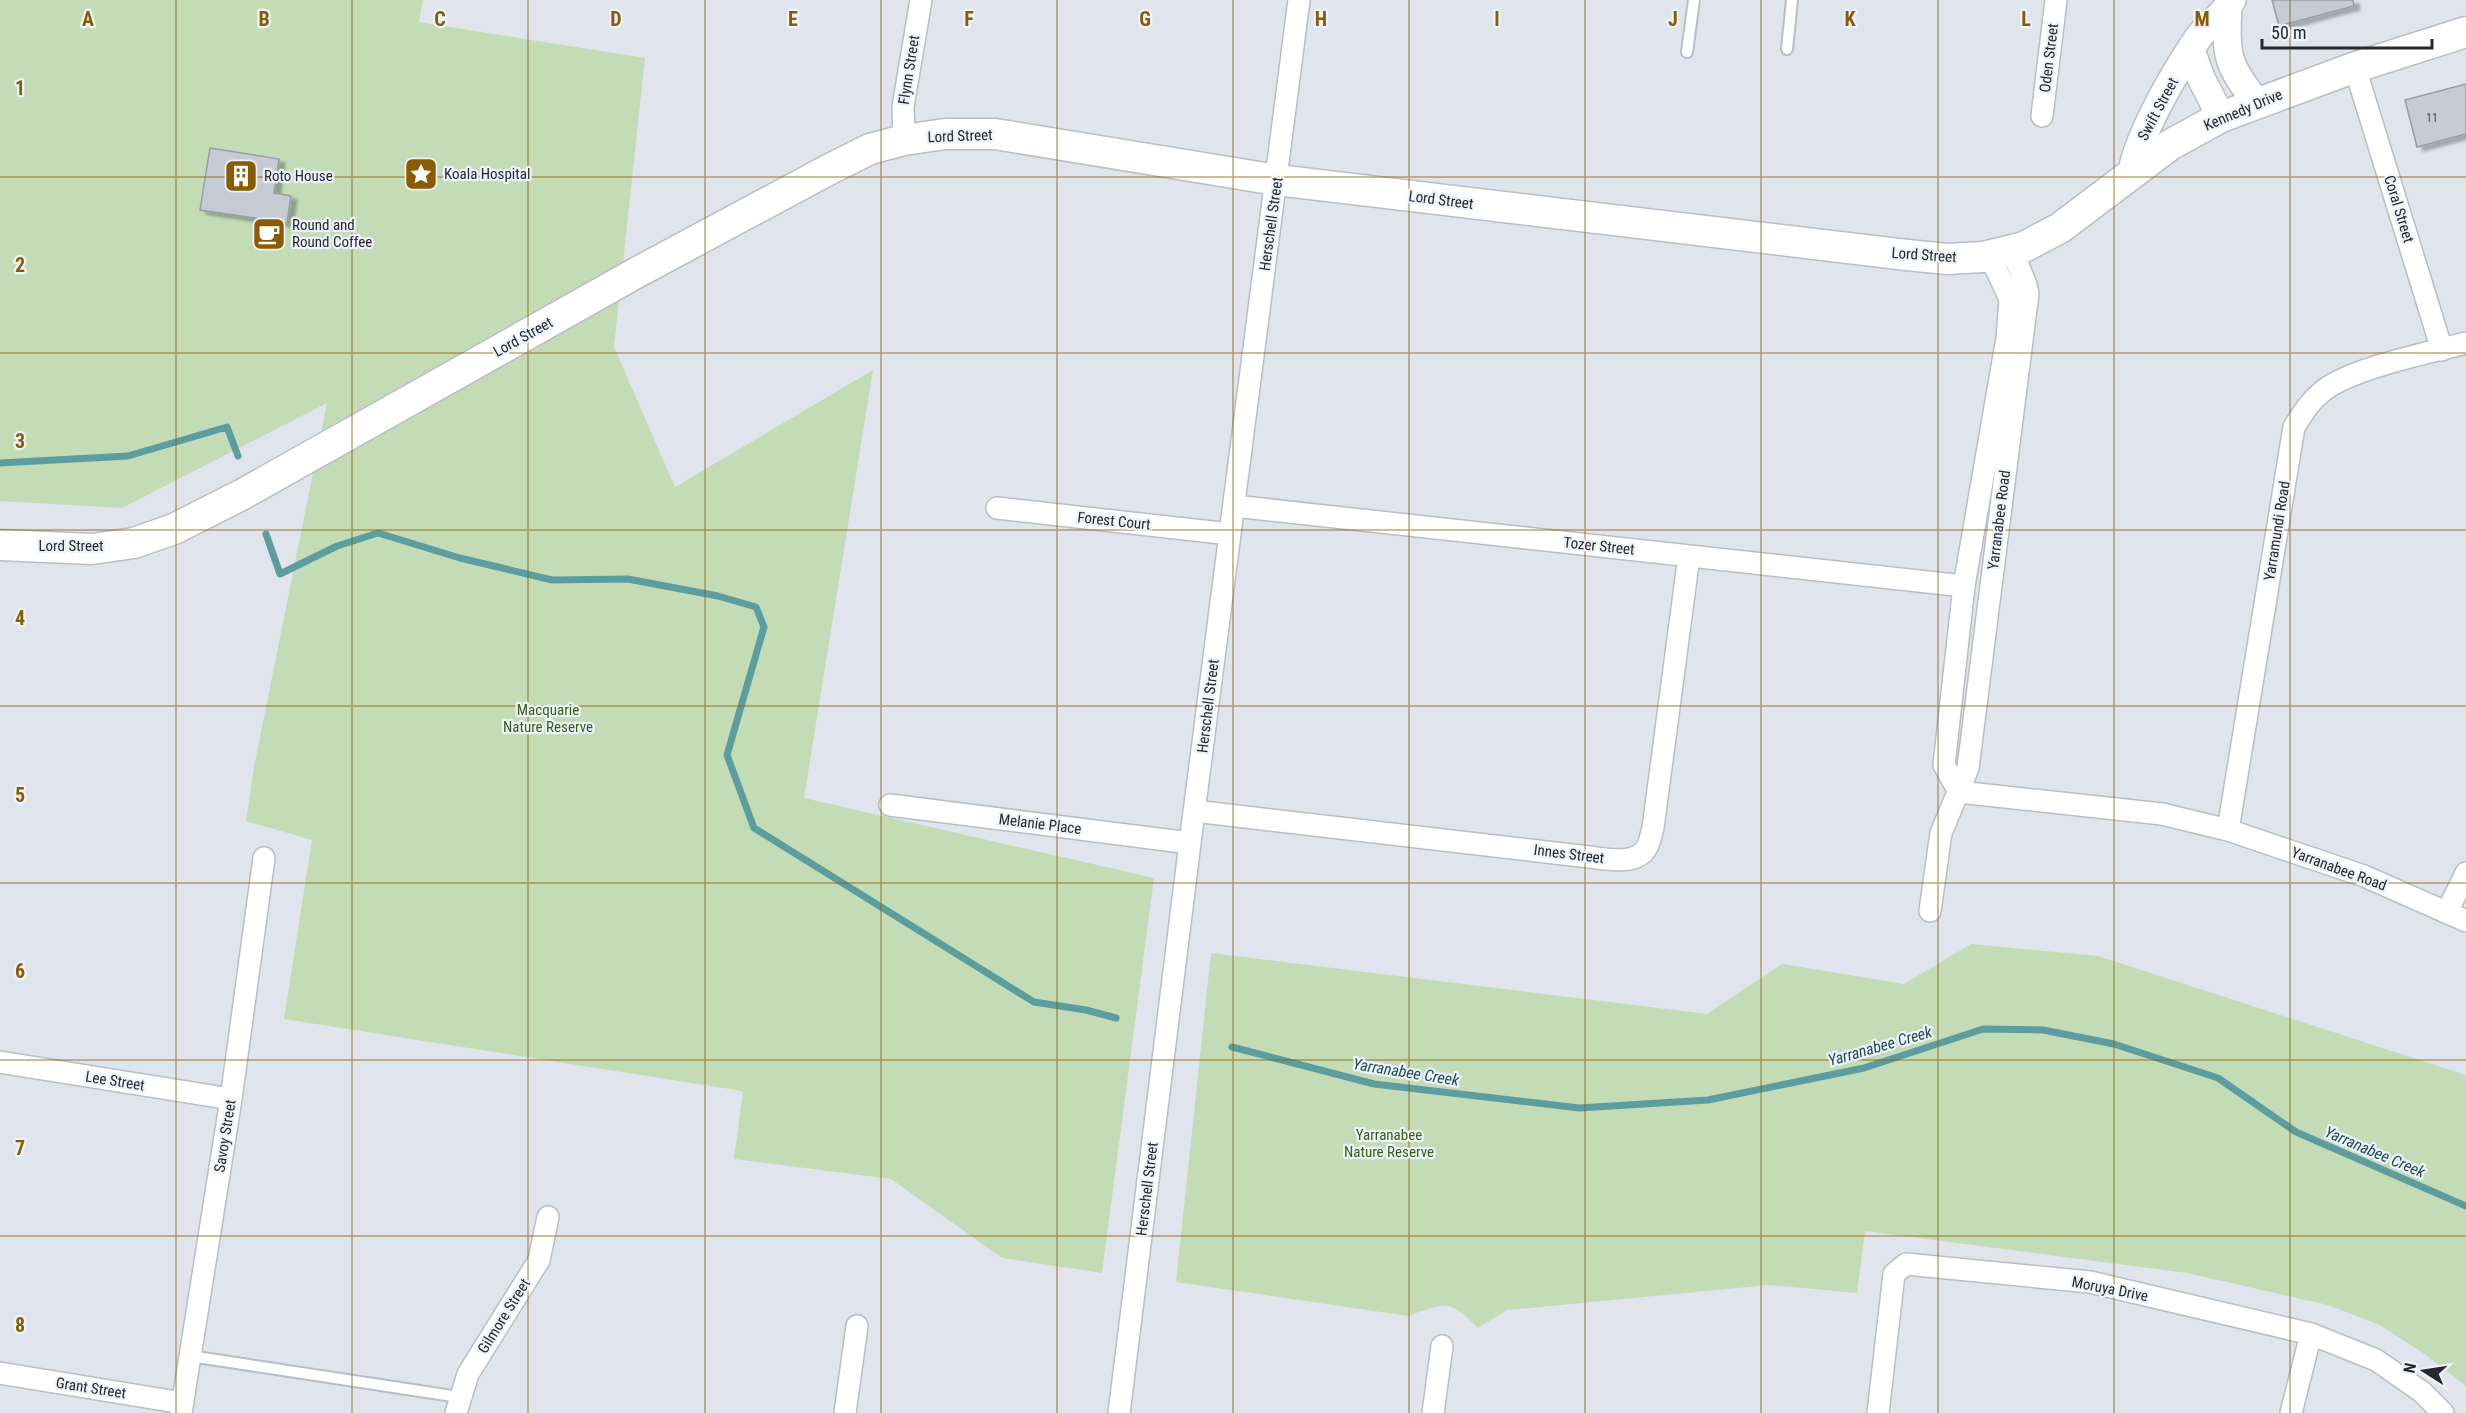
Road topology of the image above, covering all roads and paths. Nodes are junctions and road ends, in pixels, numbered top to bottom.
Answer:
1 (921, 0) edge
2 (1299, 0) edge
3 (1694, 0) edge
4 (1792, 0) edge
5 (2056, 0) edge
6 (2230, 4) edge
7 (2466, 32) edge
8 (1787, 49) dead end
9 (2192, 50) junction
10 (1687, 52) dead end
11 (2355, 68) junction
12 (2257, 102) junction
13 (2042, 116) dead end
14 (2221, 117) junction
15 (904, 140) junction
16 (2132, 172) junction
17 (1277, 180) junction
18 (2001, 253) junction
19 (2466, 343) edge
20 (2442, 350) junction
21 (1234, 506) junction
22 (997, 508) dead end
23 (1230, 534) junction
24 (0, 545) edge
25 (1689, 556) junction
26 (1964, 586) junction
27 (1959, 792) junction
28 (890, 805) dead end
29 (1194, 812) junction
30 (2228, 830) junction
31 (1190, 843) junction
32 (264, 858) dead end
33 (2466, 873) edge
34 (1930, 911) dead end
35 (2457, 916) edge
36 (0, 1062) edge
37 (231, 1099) junction
38 (548, 1217) dead end
39 (857, 1326) dead end
40 (2311, 1334) junction
41 (1442, 1346) dead end
42 (190, 1356) junction
43 (0, 1373) edge
44 (458, 1405) edge
45 (182, 1408) edge
46 (845, 1413) edge
47 (1119, 1413) edge
48 (1433, 1413) edge
49 (1878, 1413) edge
50 (2292, 1413) edge
51 (2443, 1413) edge

1 - 15 street, Flynn Street
2 - 17 street, Herschell Street
3 - 10 lane
4 - 8 lane
5 - 13 street, Oden Street
6 - 9 street, Swift Street
6 - 12 street, Swift Street
7 - 11 main road, Kennedy Drive
9 - 14 street, Swift Street
9 - 16 street, Swift Street
11 - 12 main road, Kennedy Drive
11 - 20 street, Coral Street
12 - 14 main road, Kennedy Drive
14 - 16 main road, Kennedy Drive
15 - 17 main road, Lord Street
15 - 24 main road, Lord Street
16 - 18 main road, Kennedy Drive
17 - 18 main road, Lord Street
17 - 21 street, Herschell Street
18 - 26 street, Yarranabee Road
18 - 27 street, Yarranabee Road
19 - 20 street, Yarramundi Road
20 - 30 street, Yarramundi Road
21 - 23 street, Herschell Street
21 - 25 street, Tozer Street
22 - 23 street, Forest Court
23 - 29 street, Herschell Street
25 - 26 street, Tozer Street
25 - 29 street, Innes Street
26 - 27 street, Yarranabee Road
27 - 30 street, Yarranabee Road
27 - 34 street, Yarranabee Road
28 - 31 street, Melanie Place
29 - 31 street, Herschell Street
30 - 35 street, Yarranabee Road
31 - 47 street, Herschell Street
32 - 37 street, Savoy Street
33 - 35 street
36 - 37 street, Lee Street
37 - 42 street, Savoy Street
38 - 44 street, Gilmore Street
39 - 46 street
40 - 49 street, Moruya Drive
40 - 50 street
40 - 51 street, Moruya Drive
41 - 48 street
42 - 44 lane
42 - 45 street, Savoy Street
43 - 45 street, Grant Street

